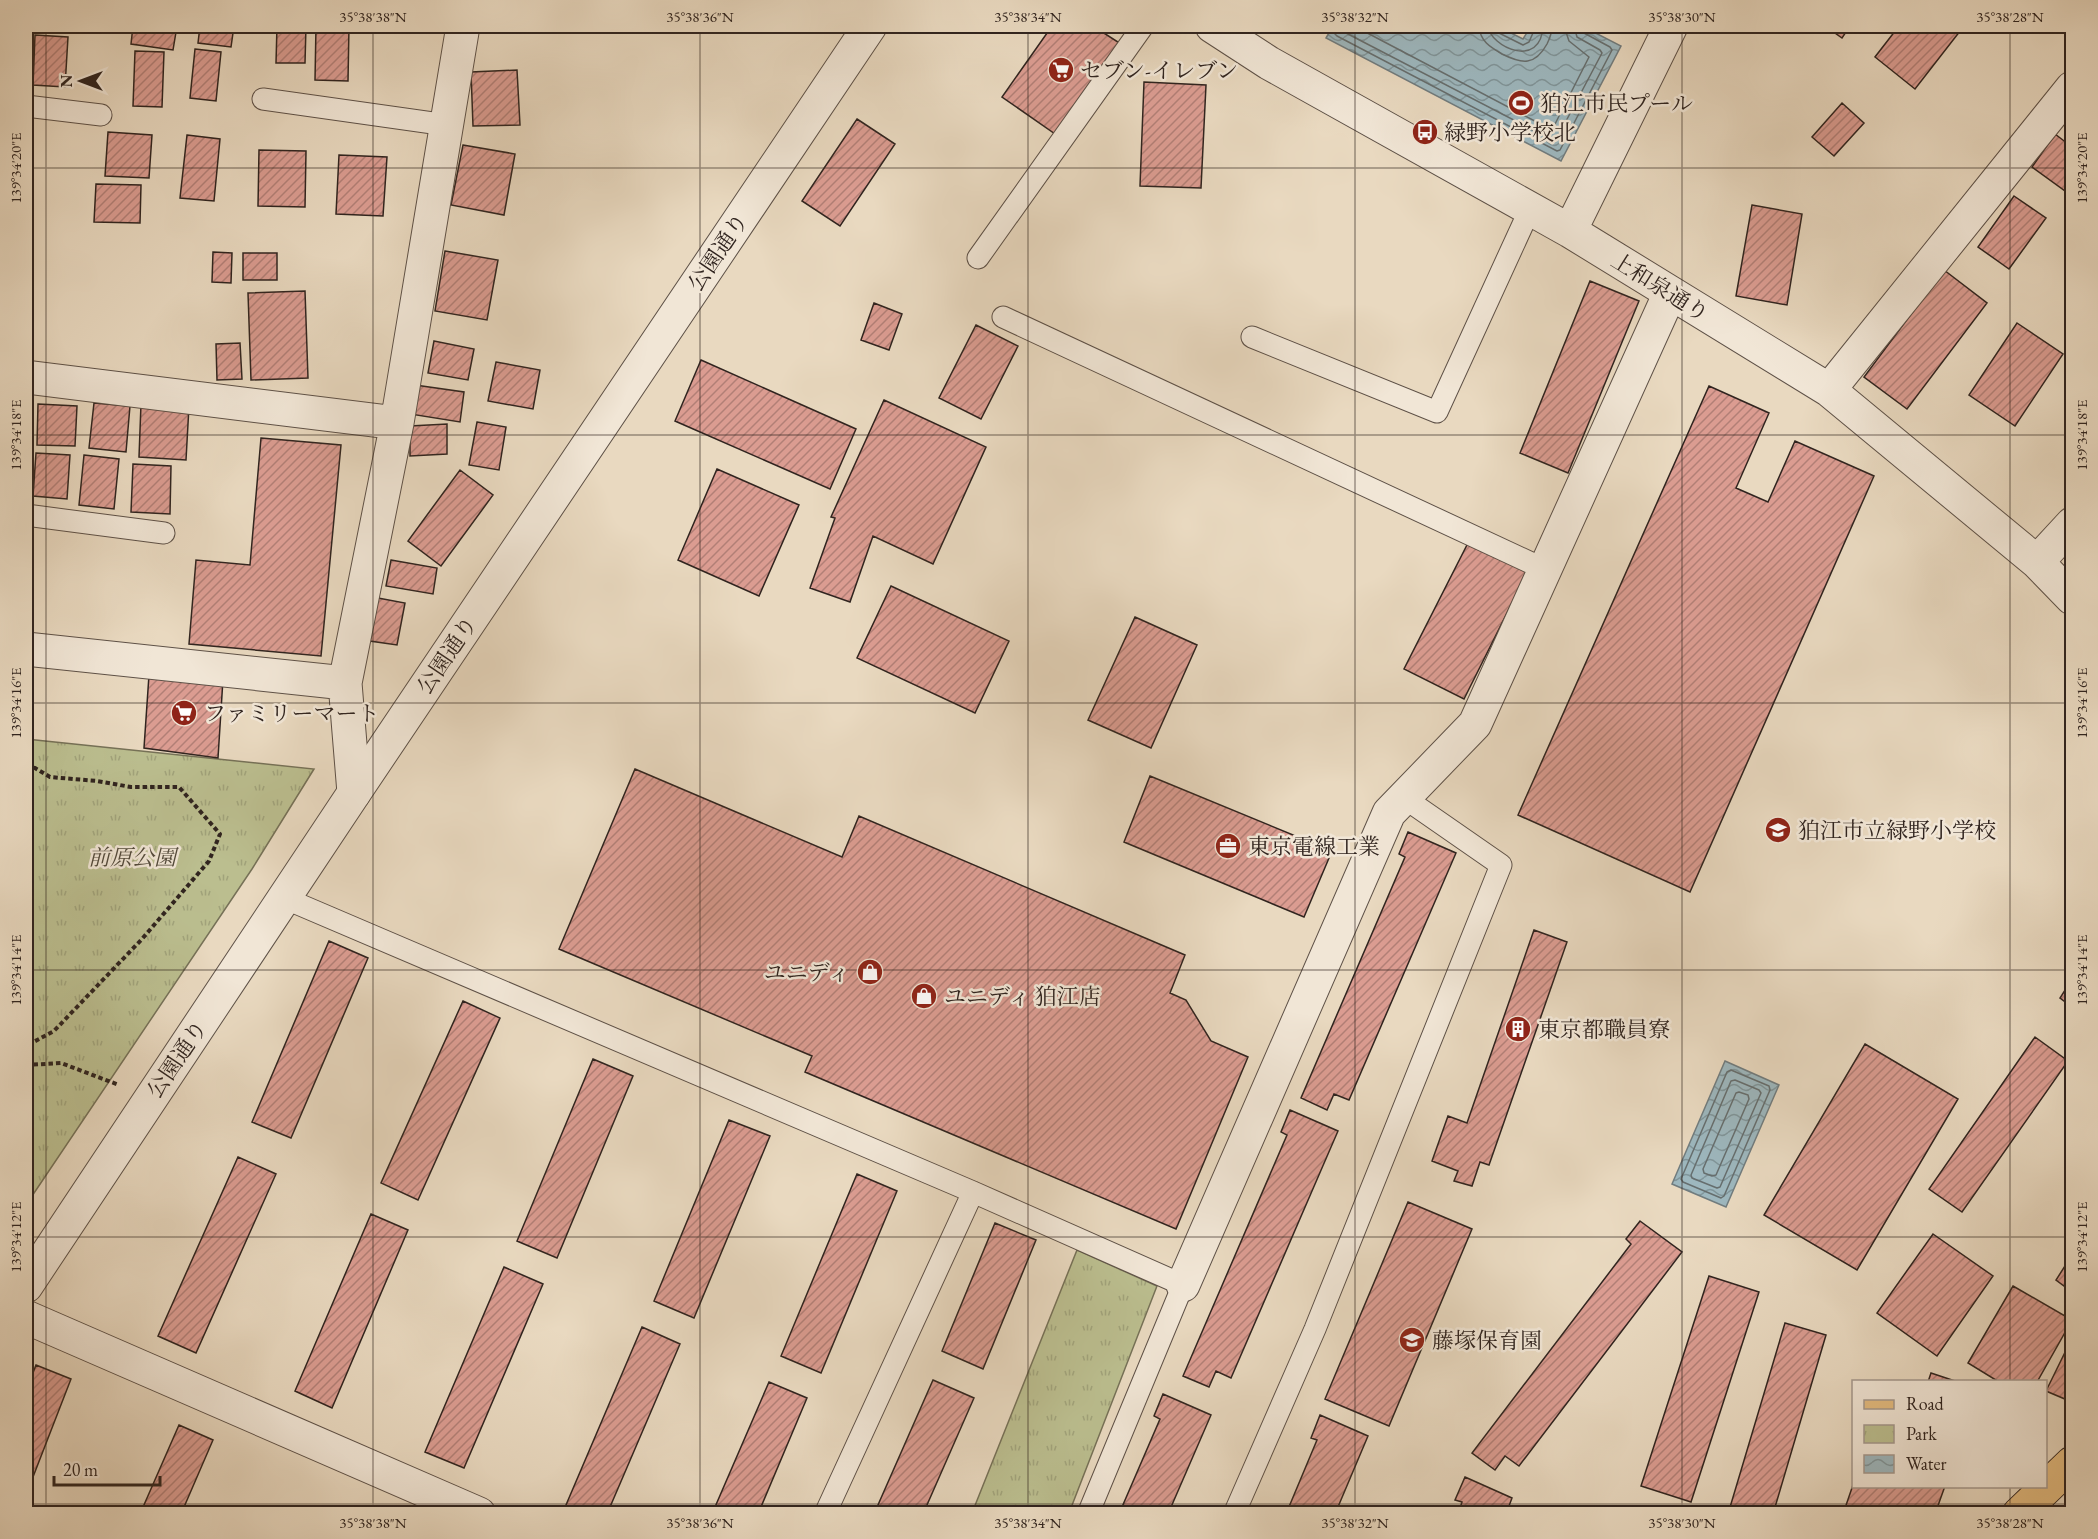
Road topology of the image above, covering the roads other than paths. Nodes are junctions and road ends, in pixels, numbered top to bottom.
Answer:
1 (463, 26) edge
2 (870, 26) edge
3 (1143, 26) edge
4 (1212, 26) edge
5 (1671, 26) edge
6 (2073, 88) edge
7 (263, 99) dead end
8 (26, 106) edge
9 (101, 116) dead end
10 (447, 125) junction
11 (1530, 209) junction
12 (1570, 231) junction
13 (978, 258) dead end
14 (1670, 293) junction
15 (1004, 317) dead end
16 (1252, 337) dead end
17 (26, 377) edge
18 (1829, 390) junction
19 (397, 423) junction
20 (26, 515) edge
21 (2073, 524) edge
22 (164, 533) dead end
23 (2037, 562) junction
24 (1544, 569) junction
25 (2073, 598) edge
26 (26, 650) edge
27 (345, 683) junction
28 (354, 793) junction
29 (1403, 797) junction
30 (284, 898) junction
31 (973, 1192) junction
32 (1183, 1285) junction
33 (26, 1286) edge
34 (26, 1317) edge
35 (2073, 1463) edge
36 (2047, 1488) edge
37 (2047, 1488) edge
38 (414, 1500) edge
39 (479, 1514) edge
40 (825, 1514) edge
41 (1088, 1514) edge
42 (1234, 1514) edge
43 (2019, 1514) edge

1 - 10 street
2 - 28 street, 公園通り
3 - 13 lane
4 - 11 street, 上和泉通り
5 - 12 street
6 - 18 street
7 - 10 lane
8 - 9 lane
10 - 19 street
11 - 12 street, 上和泉通り
11 - 16 lane
12 - 14 street, 上和泉通り
14 - 18 street, 上和泉通り
14 - 24 street
15 - 24 lane
17 - 19 street
18 - 23 street, 上和泉通り
19 - 27 street
20 - 22 lane
21 - 23 street
23 - 25 street, 上和泉通り
24 - 29 street
26 - 27 street
27 - 28 street
28 - 30 street, 公園通り
29 - 32 street
29 - 42 lane
30 - 31 lane
30 - 33 street, 公園通り
31 - 32 lane
31 - 40 lane
32 - 41 lane
34 - 38 street
35 - 37 main road
36 - 43 main road
38 - 39 street

